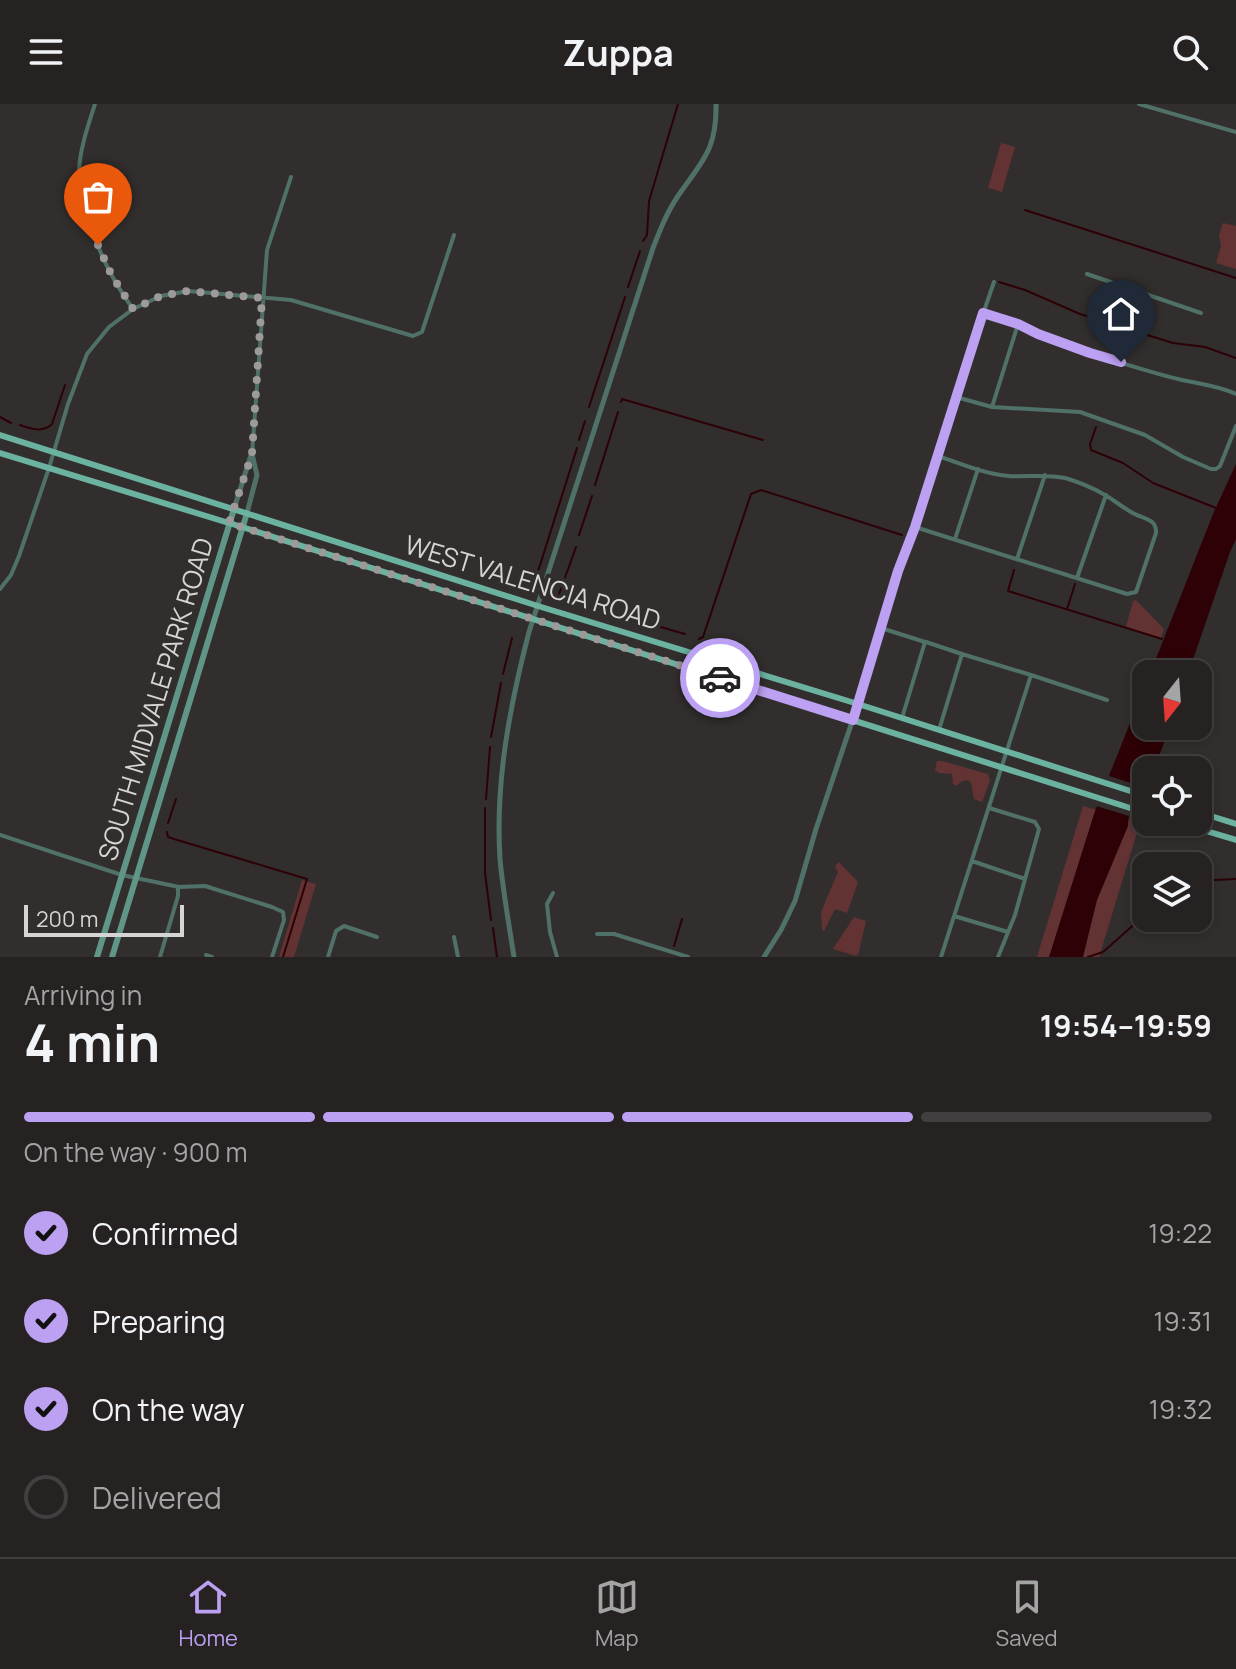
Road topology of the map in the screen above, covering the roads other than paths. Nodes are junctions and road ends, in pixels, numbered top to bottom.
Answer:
1 (95, 104) edge
2 (716, 104) edge
3 (1139, 104) edge
4 (1236, 132) edge
5 (291, 177) dead end
6 (454, 235) dead end
7 (1087, 274) dead end
8 (994, 282) dead end
9 (1142, 292) junction
10 (262, 298) junction
11 (133, 309) junction
12 (983, 313) junction
13 (1201, 313) dead end
14 (1018, 324) junction
15 (1121, 362) junction
16 (1236, 394) edge
17 (956, 397) junction
18 (992, 407) junction
19 (1236, 426) edge
20 (0, 435) edge
21 (54, 451) junction
22 (0, 453) edge
23 (252, 454) junction
24 (938, 456) junction
25 (49, 468) junction
26 (978, 469) junction
27 (1045, 475) junction
28 (1106, 495) junction
29 (234, 509) junction
30 (247, 513) junction
31 (229, 523) junction
32 (242, 527) junction
33 (915, 527) junction
34 (955, 539) junction
35 (1017, 559) junction
36 (398, 561) junction
37 (393, 575) junction
38 (1077, 578) junction
39 (0, 589) edge
40 (538, 606) junction
41 (534, 620) junction
42 (880, 628) junction
43 (925, 642) junction
44 (683, 650) junction
45 (962, 654) junction
46 (678, 665) junction
47 (1031, 675) junction
48 (1107, 700) dead end
49 (858, 704) junction
50 (902, 718) junction
51 (853, 720) junction
52 (939, 730) junction
53 (1007, 753) junction
54 (1001, 767) junction
55 (1132, 792) edge
56 (989, 808) junction
57 (1132, 808) edge
58 (1212, 816) edge
59 (1236, 824) edge
60 (1212, 833) edge
61 (0, 835) edge
62 (1236, 840) edge
63 (972, 861) junction
64 (129, 876) junction
65 (1025, 879) junction
66 (178, 887) junction
67 (553, 893) dead end
68 (954, 916) junction
69 (1008, 932) junction
70 (597, 934) dead end
71 (377, 937) dead end
72 (454, 937) dead end
73 (97, 957) edge
74 (112, 957) edge
75 (160, 957) edge
76 (272, 957) edge
77 (328, 957) edge
78 (458, 957) edge
79 (514, 957) edge
80 (557, 957) edge
81 (688, 957) edge
82 (764, 957) edge
83 (941, 957) edge
84 (998, 957) edge

1 - 11 street
2 - 40 street
3 - 4 street
5 - 10 street, SOUTH MIDVALE PARK ROAD
6 - 10 street
7 - 9 street
8 - 12 street
9 - 13 street
9 - 15 street
10 - 11 street
10 - 23 street, SOUTH MIDVALE PARK ROAD
11 - 21 street
12 - 14 street
12 - 17 street
14 - 15 street
14 - 18 street
15 - 16 street
17 - 18 street
17 - 24 street
18 - 19 street
20 - 21 main road, WEST VALENCIA ROAD
21 - 25 street
21 - 29 main road, WEST VALENCIA ROAD
22 - 25 main road, WEST VALENCIA ROAD
23 - 29 street, SOUTH MIDVALE PARK ROAD
23 - 30 street, SOUTH MIDVALE PARK ROAD
24 - 26 street
24 - 33 street
25 - 31 main road, WEST VALENCIA ROAD
25 - 39 street
26 - 27 street
26 - 34 street
27 - 28 street
27 - 35 street
28 - 38 street
28 - 38 street
29 - 30 main road, WEST VALENCIA ROAD
29 - 31 main road, SOUTH MIDVALE PARK ROAD
30 - 32 main road, SOUTH MIDVALE PARK ROAD
30 - 36 main road, WEST VALENCIA ROAD
31 - 32 main road, WEST VALENCIA ROAD
31 - 64 main road, SOUTH MIDVALE PARK ROAD
32 - 37 main road, WEST VALENCIA ROAD
32 - 64 main road, SOUTH MIDVALE PARK ROAD
33 - 34 street
33 - 42 street
34 - 35 street
35 - 38 street
36 - 37 main road
36 - 40 main road, WEST VALENCIA ROAD
37 - 41 main road, WEST VALENCIA ROAD
40 - 41 street
40 - 44 main road, WEST VALENCIA ROAD
41 - 46 main road, WEST VALENCIA ROAD
41 - 79 street
42 - 43 street
42 - 49 street
43 - 45 street
43 - 50 street
44 - 46 main road
44 - 49 main road, WEST VALENCIA ROAD
45 - 47 street
45 - 52 street
46 - 51 main road, WEST VALENCIA ROAD
47 - 48 street
47 - 53 street
49 - 50 main road, WEST VALENCIA ROAD
49 - 51 street
50 - 52 main road, WEST VALENCIA ROAD
51 - 54 main road, WEST VALENCIA ROAD
51 - 82 street
52 - 53 main road, WEST VALENCIA ROAD
53 - 54 street
53 - 55 main road, WEST VALENCIA ROAD
54 - 56 street
54 - 57 main road, WEST VALENCIA ROAD
56 - 63 street
56 - 65 street
58 - 59 main road
60 - 62 main road
61 - 64 street
63 - 65 street
63 - 68 street
64 - 66 street
64 - 73 main road, SOUTH MIDVALE PARK ROAD
64 - 74 main road, SOUTH MIDVALE PARK ROAD
65 - 69 street
66 - 75 street
66 - 76 street
67 - 80 street
68 - 69 street
68 - 83 street
69 - 84 street
70 - 81 street
71 - 77 street
72 - 78 street

